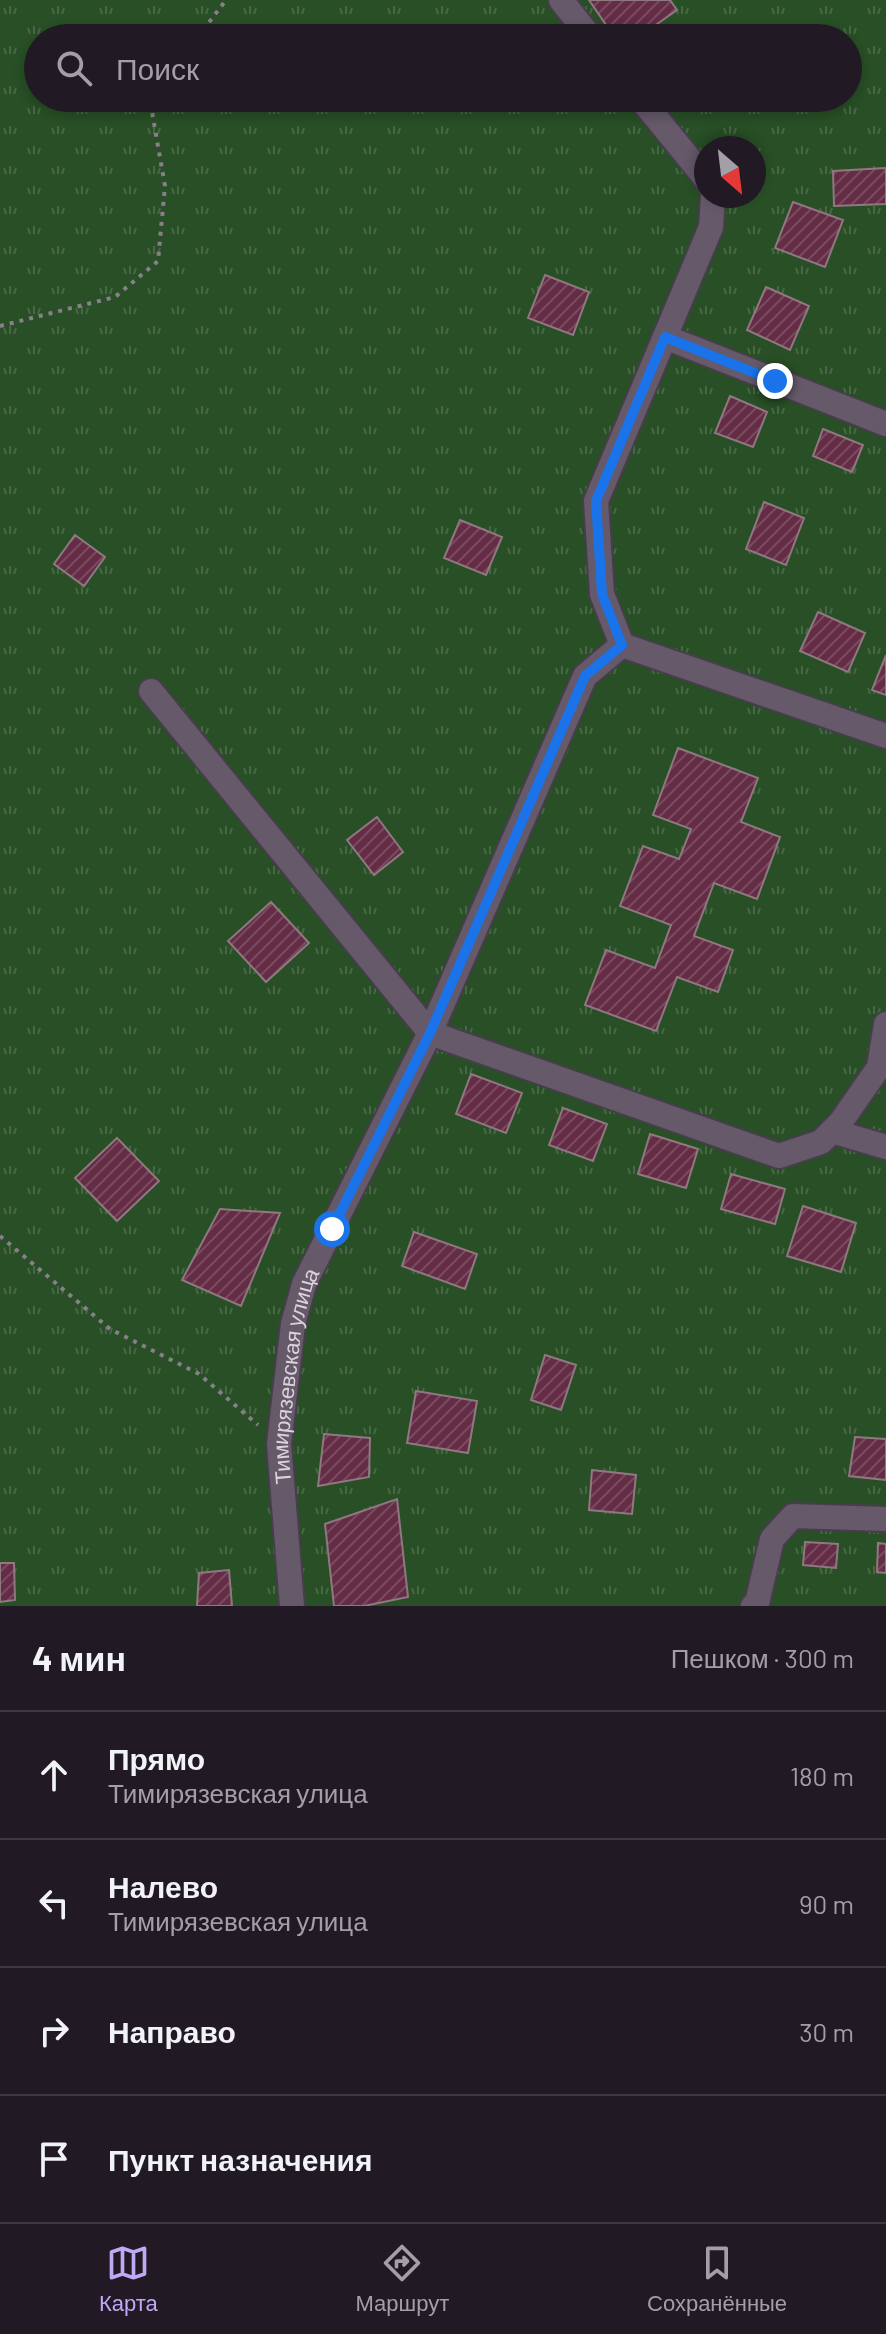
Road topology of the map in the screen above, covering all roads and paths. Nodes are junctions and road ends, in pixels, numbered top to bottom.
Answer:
1 (226, 0) edge
2 (561, 0) edge
3 (208, 24) edge
4 (580, 24) edge
5 (152, 112) edge
6 (651, 112) edge
7 (694, 164) edge
8 (712, 208) edge
9 (0, 326) edge
10 (665, 337) junction
11 (886, 424) edge
12 (622, 645) junction
13 (151, 691) dead end
14 (886, 736) edge
15 (886, 1024) edge
16 (430, 1033) junction
17 (883, 1066) edge
18 (832, 1131) junction
19 (886, 1147) edge
20 (0, 1236) edge
21 (279, 1444) junction
22 (886, 1519) edge
23 (292, 1606) edge
24 (753, 1606) edge

1 - 3 path
2 - 4 street
5 - 9 path
6 - 7 street
8 - 10 street
10 - 11 street
10 - 12 street
12 - 14 street
12 - 16 street, Тимирязевская улица
13 - 16 street
15 - 17 street
16 - 18 street
16 - 21 street, Тимирязевская улица
17 - 18 street
18 - 19 street
20 - 21 path
21 - 23 street, Тимирязевская улица
22 - 24 street

